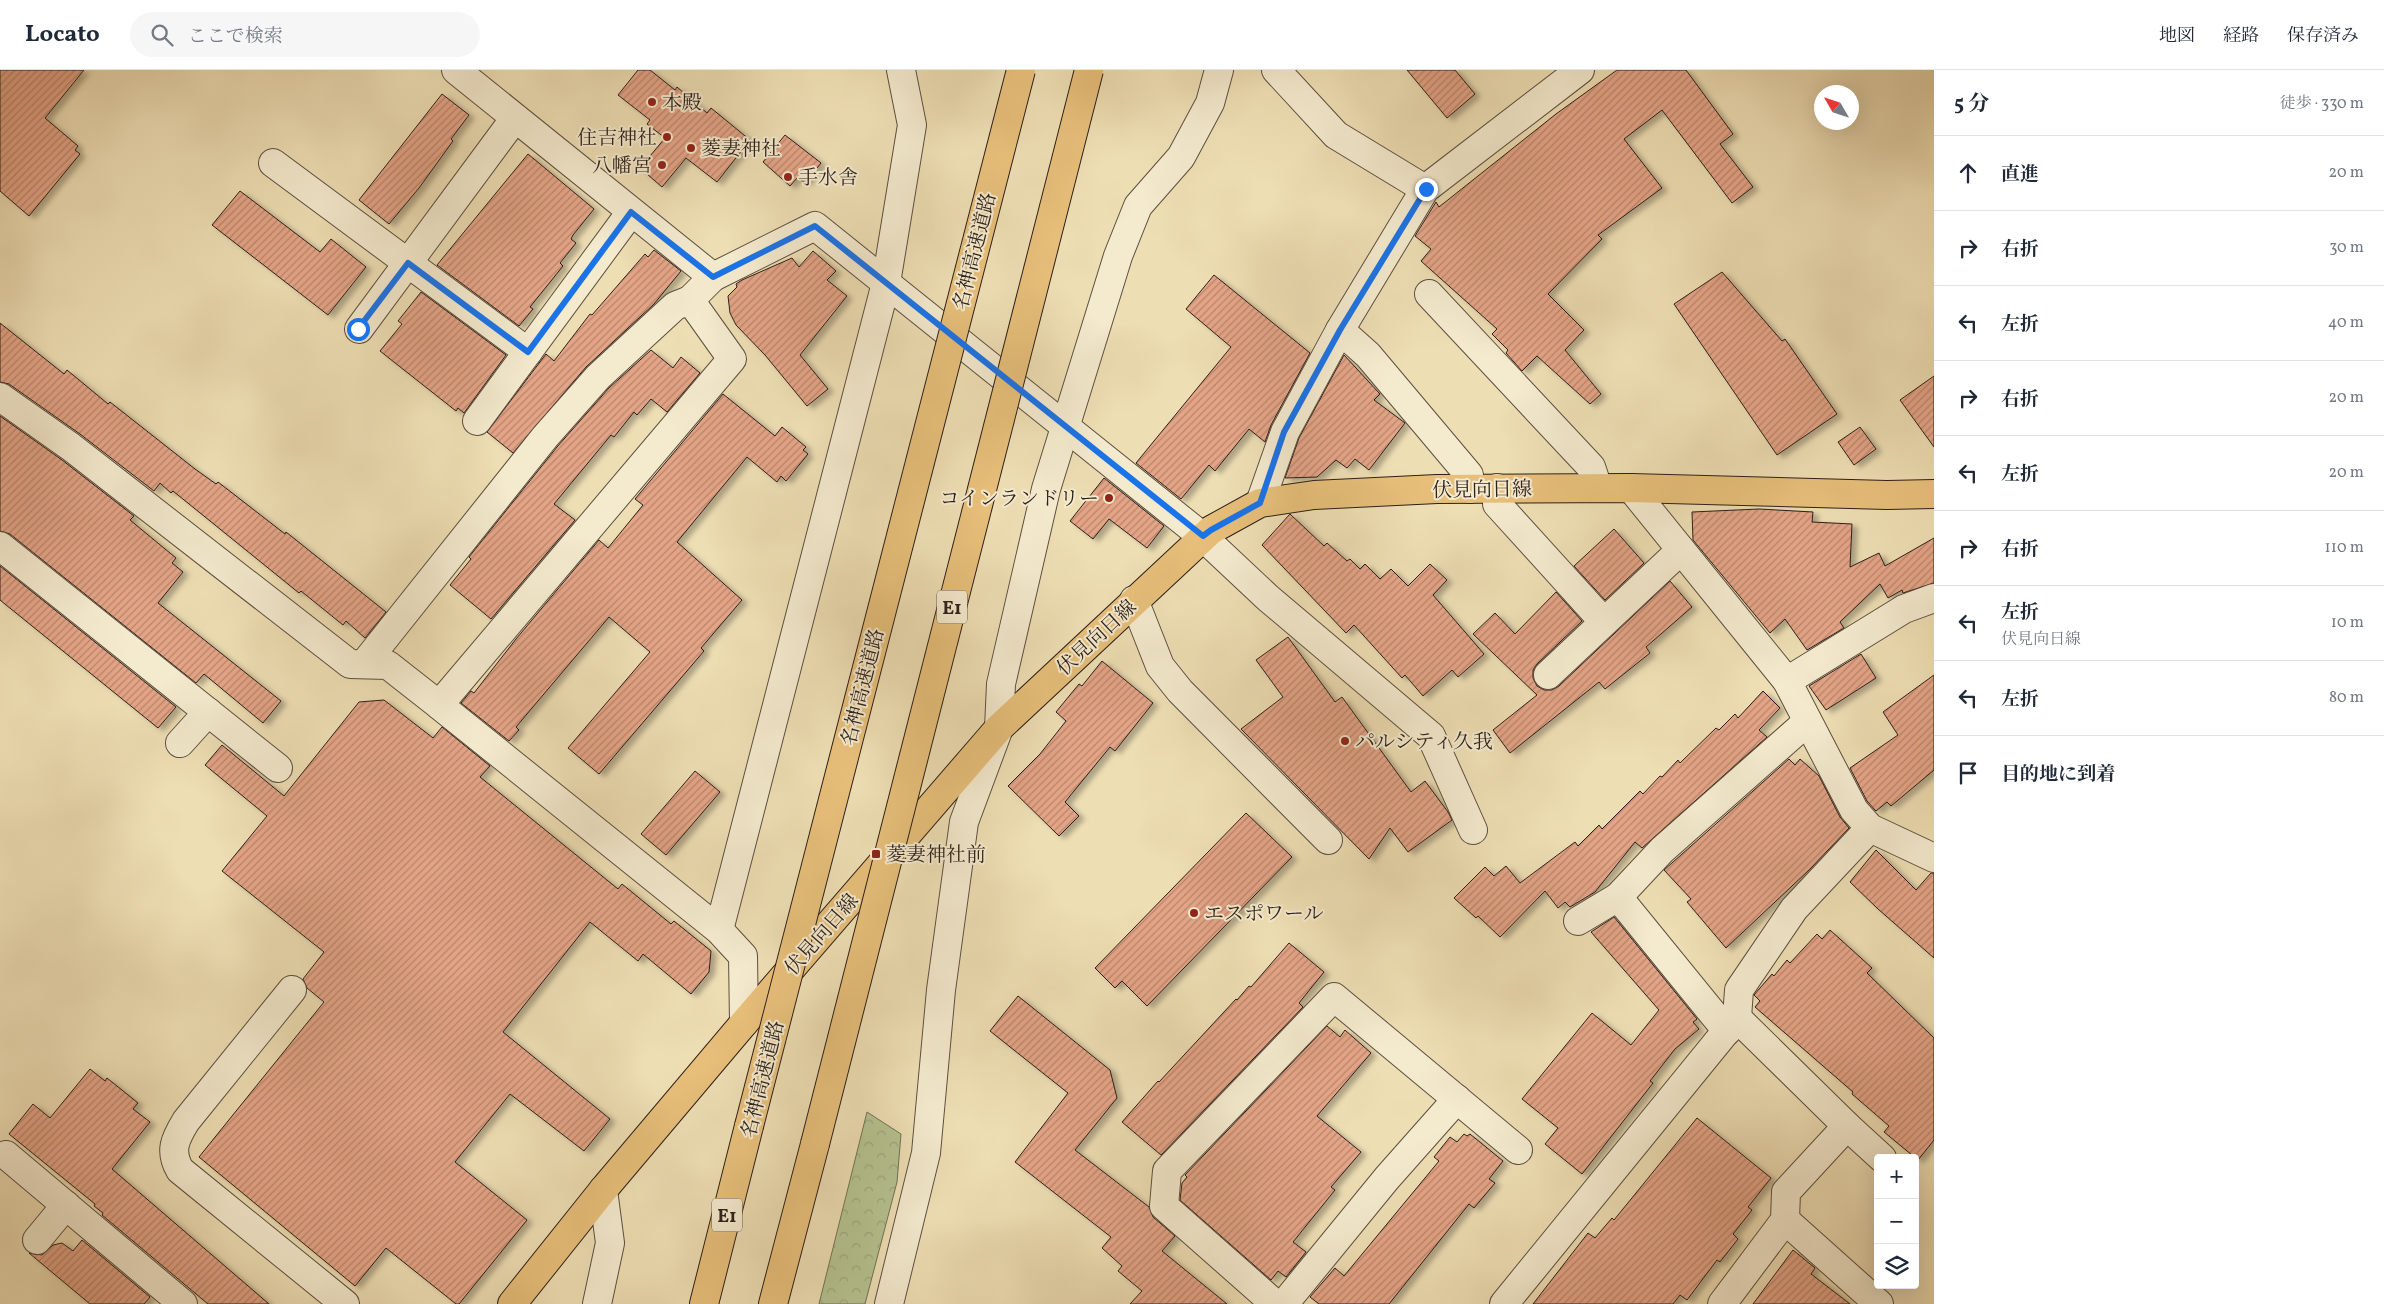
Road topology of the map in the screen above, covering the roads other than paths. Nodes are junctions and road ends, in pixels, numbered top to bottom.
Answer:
1 (456, 70) edge
2 (901, 70) edge
3 (1020, 70) edge
4 (1089, 70) edge
5 (1219, 70) edge
6 (1276, 70) edge
7 (1580, 70) edge
8 (514, 118) junction
9 (273, 163) dead end
10 (1426, 189) junction
11 (631, 212) junction
12 (408, 263) junction
13 (713, 277) junction
14 (886, 283) junction
15 (1429, 294) dead end
16 (690, 300) junction
17 (358, 329) dead end
18 (1340, 330) junction
19 (528, 352) junction
20 (0, 397) edge
21 (477, 421) dead end
22 (1065, 426) junction
23 (1498, 488) junction
24 (1598, 488) junction
25 (1631, 488) junction
26 (1470, 489) junction
27 (1934, 494) edge
28 (1260, 503) junction
29 (1203, 536) junction
30 (0, 546) edge
31 (1681, 550) junction
32 (1934, 598) edge
33 (1134, 600) junction
34 (1604, 622) junction
35 (364, 664) junction
36 (1548, 675) dead end
37 (1788, 681) junction
38 (439, 705) junction
39 (208, 712) junction
40 (1807, 722) junction
41 (999, 728) junction
42 (180, 742) dead end
43 (278, 768) dead end
44 (1870, 828) junction
45 (1473, 830) dead end
46 (1328, 840) dead end
47 (1934, 858) edge
48 (1618, 896) junction
49 (1578, 921) dead end
50 (719, 930) junction
51 (292, 990) dead end
52 (744, 1023) junction
53 (1732, 1024) junction
54 (1457, 1098) junction
55 (1847, 1126) junction
56 (1518, 1150) dead end
57 (1878, 1154) edge
58 (6, 1155) dead end
59 (603, 1190) junction
60 (66, 1205) junction
61 (1785, 1220) junction
62 (37, 1240) dead end
63 (183, 1304) edge
64 (345, 1304) edge
65 (512, 1304) edge
66 (597, 1304) edge
67 (704, 1304) edge
68 (773, 1304) edge
69 (889, 1304) edge
70 (1275, 1304) edge
71 (1284, 1304) edge
72 (1504, 1304) edge
73 (1722, 1304) edge
74 (1879, 1304) edge

1 - 8 street
2 - 14 street
3 - 67 main road, 名神高速道路 / E1, bridge
4 - 68 main road, E1, bridge
5 - 22 street
6 - 10 street
7 - 10 street
8 - 11 street
8 - 12 street
9 - 12 street
10 - 18 street
11 - 13 street
11 - 19 street
12 - 17 street
12 - 19 street
13 - 14 street
13 - 16 street
14 - 22 street
14 - 50 street
15 - 24 street
16 - 35 street
16 - 38 street
18 - 26 street
18 - 28 street
19 - 21 street
20 - 35 street
22 - 29 street
22 - 41 street
23 - 24 main road, 伏見向日線
23 - 26 main road, 伏見向日線
23 - 34 street
24 - 25 main road, 伏見向日線
25 - 27 main road, 伏見向日線
25 - 31 street
26 - 28 main road, 伏見向日線
28 - 29 main road, 伏見向日線
29 - 33 main road, 伏見向日線
29 - 45 street
30 - 39 street
31 - 34 street
31 - 37 street
32 - 37 street
33 - 41 main road, 伏見向日線
33 - 46 street
34 - 36 street
35 - 38 street
37 - 40 street
38 - 50 street
39 - 42 street
39 - 43 street
40 - 44 street
40 - 48 street
41 - 52 main road, 伏見向日線
41 - 69 street
44 - 47 street
44 - 53 street
48 - 49 street
48 - 53 street
50 - 52 street
51 - 64 street
52 - 59 main road, 伏見向日線
53 - 55 street
53 - 72 street
54 - 56 street
54 - 70 street
54 - 71 street
55 - 57 street
55 - 61 street
58 - 60 street
59 - 65 main road, 伏見向日線
59 - 66 street
60 - 62 street
60 - 63 street
61 - 73 street
61 - 74 street

